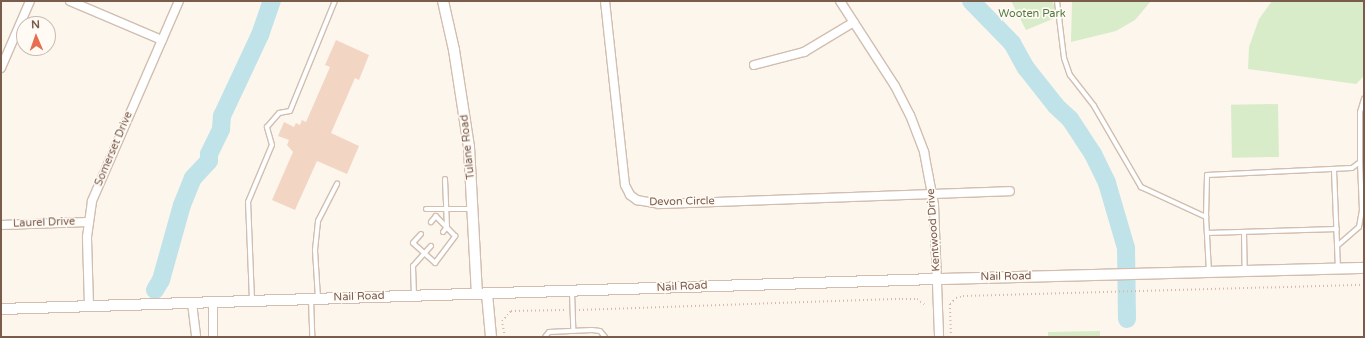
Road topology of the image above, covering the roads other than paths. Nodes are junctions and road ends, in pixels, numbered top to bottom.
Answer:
1 (30, 1) edge
2 (70, 1) edge
3 (179, 1) edge
4 (335, 1) edge
5 (443, 1) edge
6 (605, 1) edge
7 (840, 1) edge
8 (1057, 1) edge
9 (854, 22) junction
10 (162, 40) junction
11 (754, 65) dead end
12 (1, 68) edge
13 (1364, 99) edge
14 (1360, 162) junction
15 (1334, 170) junction
16 (445, 179) dead end
17 (337, 184) dead end
18 (1010, 191) dead end
19 (932, 194) junction
20 (426, 209) dead end
21 (446, 209) junction
22 (474, 209) junction
23 (1206, 218) junction
24 (88, 222) junction
25 (432, 222) dead end
26 (1, 225) edge
27 (447, 227) junction
28 (1337, 229) junction
29 (443, 232) dead end
30 (1244, 232) junction
31 (1207, 233) junction
32 (421, 234) dead end
33 (431, 246) dead end
34 (1337, 246) junction
35 (425, 254) junction
36 (1364, 268) edge
37 (1338, 269) junction
38 (1245, 272) junction
39 (1209, 273) junction
40 (937, 279) junction
41 (572, 292) junction
42 (482, 294) junction
43 (414, 296) junction
44 (314, 298) junction
45 (252, 300) junction
46 (213, 302) junction
47 (192, 303) junction
48 (89, 306) junction
49 (1, 310) edge
50 (573, 330) junction
51 (196, 337) edge
52 (213, 337) edge
53 (312, 337) edge
54 (491, 337) edge
55 (545, 337) edge
56 (605, 337) edge
57 (939, 337) edge

1 - 12 street
2 - 10 street
3 - 10 street, Somerset Drive
4 - 45 lane
5 - 22 street, Tulane Road
6 - 19 street, Devon Circle
7 - 9 street, Kentwood Drive
8 - 23 lane
9 - 11 street
9 - 19 street, Kentwood Drive
10 - 24 street, Somerset Drive
13 - 14 lane
14 - 15 lane
14 - 34 lane
15 - 23 lane
15 - 28 lane
16 - 21 lane
17 - 44 lane
18 - 19 street, Devon Circle
19 - 40 street, Kentwood Drive
20 - 21 lane
21 - 22 lane
21 - 27 lane
22 - 42 street, Tulane Road
23 - 31 lane
24 - 26 street, Laurel Drive
24 - 48 street, Somerset Drive
25 - 27 lane
27 - 29 lane
27 - 35 lane
28 - 30 lane
28 - 34 lane
30 - 31 lane
30 - 38 lane
31 - 39 lane
32 - 35 lane
33 - 35 lane
34 - 37 lane
35 - 43 lane
36 - 37 street, Nail Road
37 - 38 street, Nail Road
38 - 39 street, Nail Road
39 - 40 street, Nail Road
40 - 41 street, Nail Road
40 - 57 street, Kentwood Drive
41 - 42 street, Nail Road
41 - 50 lane
42 - 43 street, Nail Road
42 - 54 street, Tulane Road
43 - 44 street, Nail Road
44 - 45 street, Nail Road
44 - 53 lane
45 - 46 street, Nail Road
46 - 47 street, Nail Road
46 - 52 street
47 - 48 street, Nail Road
47 - 51 street
48 - 49 street, Nail Road
50 - 55 lane
50 - 56 lane

